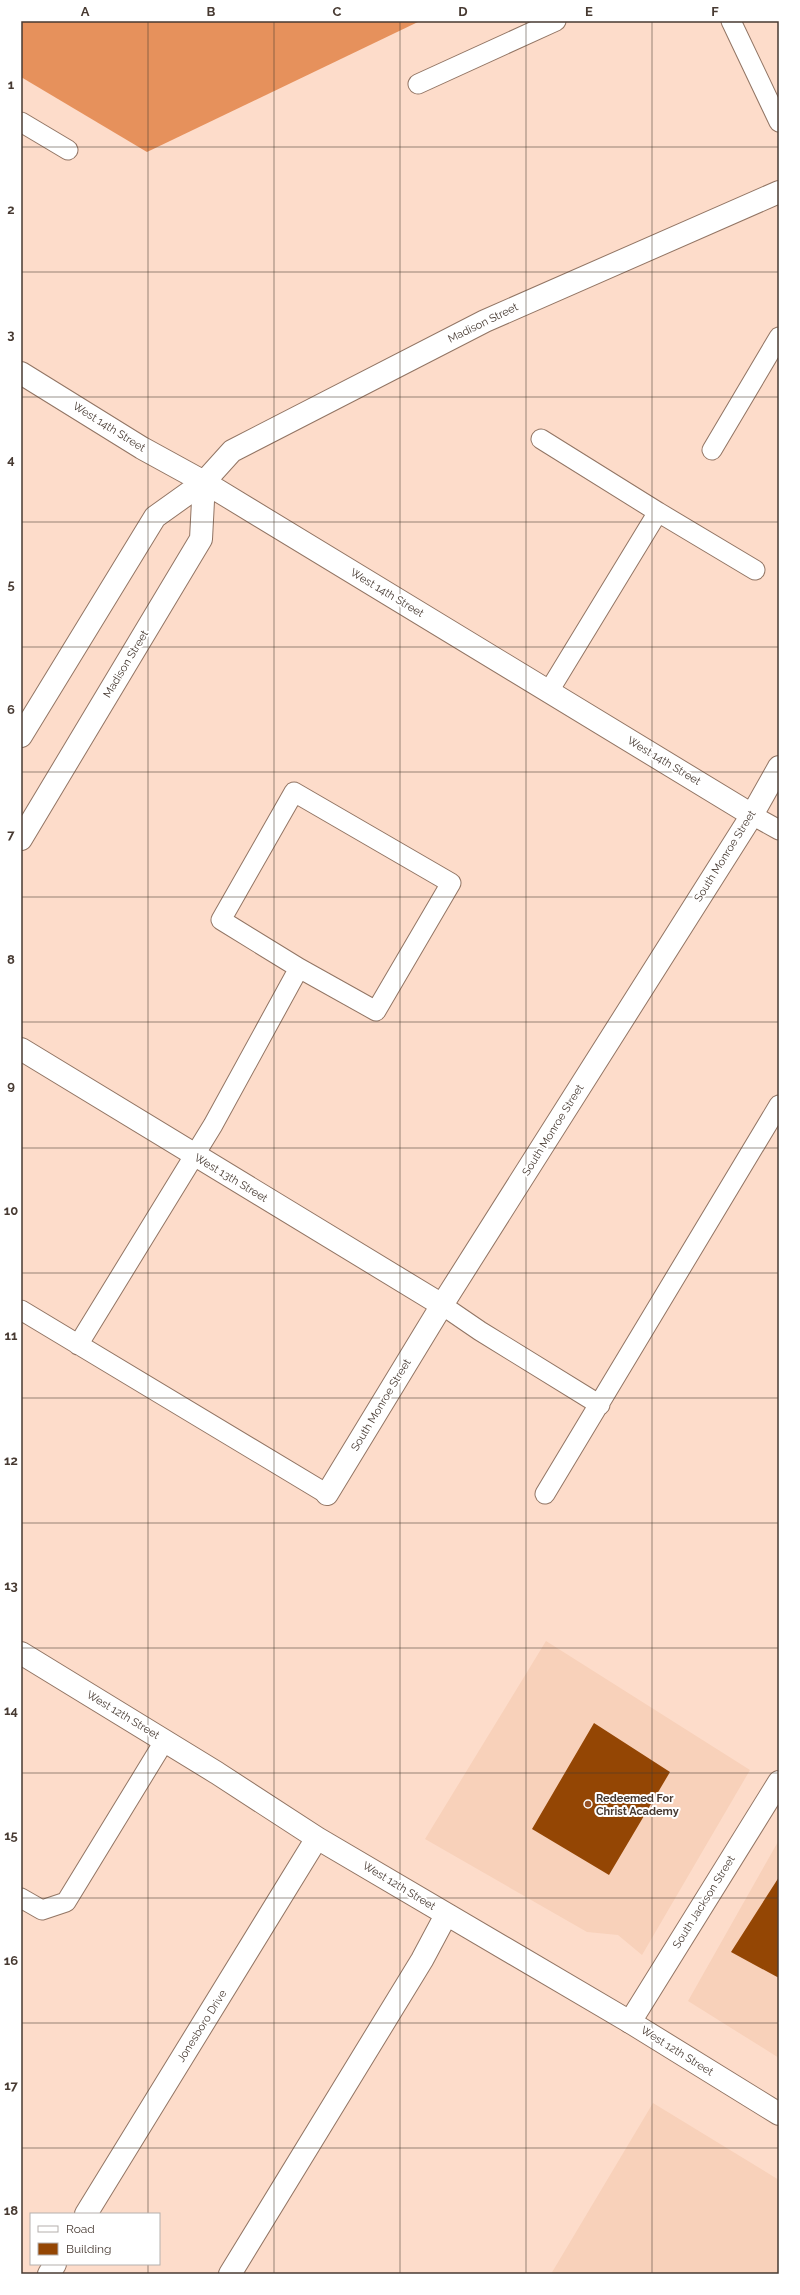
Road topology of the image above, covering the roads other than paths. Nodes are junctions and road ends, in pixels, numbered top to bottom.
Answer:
1 (556, 21) edge
2 (731, 21) edge
3 (418, 84) dead end
4 (21, 122) edge
5 (779, 122) edge
6 (68, 150) dead end
7 (779, 192) edge
8 (779, 337) edge
9 (21, 373) edge
10 (541, 439) dead end
11 (712, 450) dead end
12 (204, 482) junction
13 (658, 512) junction
14 (755, 570) dead end
15 (549, 691) junction
16 (21, 736) edge
17 (779, 767) edge
18 (752, 815) junction
19 (779, 830) edge
20 (21, 839) edge
21 (299, 968) junction
22 (21, 1049) edge
23 (779, 1105) edge
24 (194, 1155) junction
25 (442, 1305) junction
26 (21, 1310) edge
27 (78, 1345) junction
28 (600, 1405) junction
29 (328, 1494) joint
30 (545, 1494) dead end
31 (21, 1653) edge
32 (164, 1740) junction
33 (779, 1782) edge
34 (317, 1838) junction
35 (21, 1898) edge
36 (446, 1915) junction
37 (630, 2022) junction
38 (779, 2114) edge
39 (87, 2213) edge
40 (55, 2265) edge
41 (49, 2274) edge
42 (230, 2274) edge

1 - 3 lane
2 - 5 lane
4 - 6 lane
7 - 12 street, Madison Street
8 - 11 lane
9 - 12 street, West 14th Street
10 - 13 lane
12 - 15 street, West 14th Street
12 - 16 street, Madison Street
12 - 20 street, Madison Street
13 - 14 lane
13 - 15 lane
15 - 18 street, West 14th Street
17 - 18 street, South Monroe Street
18 - 19 lane
18 - 25 street, South Monroe Street
21 - 21 lane
21 - 24 lane
22 - 24 street, West 13th Street
23 - 28 lane
24 - 25 street, West 13th Street
24 - 27 lane
25 - 28 lane
25 - 29 street, South Monroe Street
26 - 27 lane
27 - 29 lane
28 - 30 lane
31 - 32 street, West 12th Street
32 - 34 street, West 12th Street
32 - 35 lane
33 - 37 street, South Jackson Street
34 - 36 street, West 12th Street
34 - 39 street, Jonesboro Drive
36 - 37 street, West 12th Street
36 - 42 street
37 - 38 street, West 12th Street
40 - 41 street

